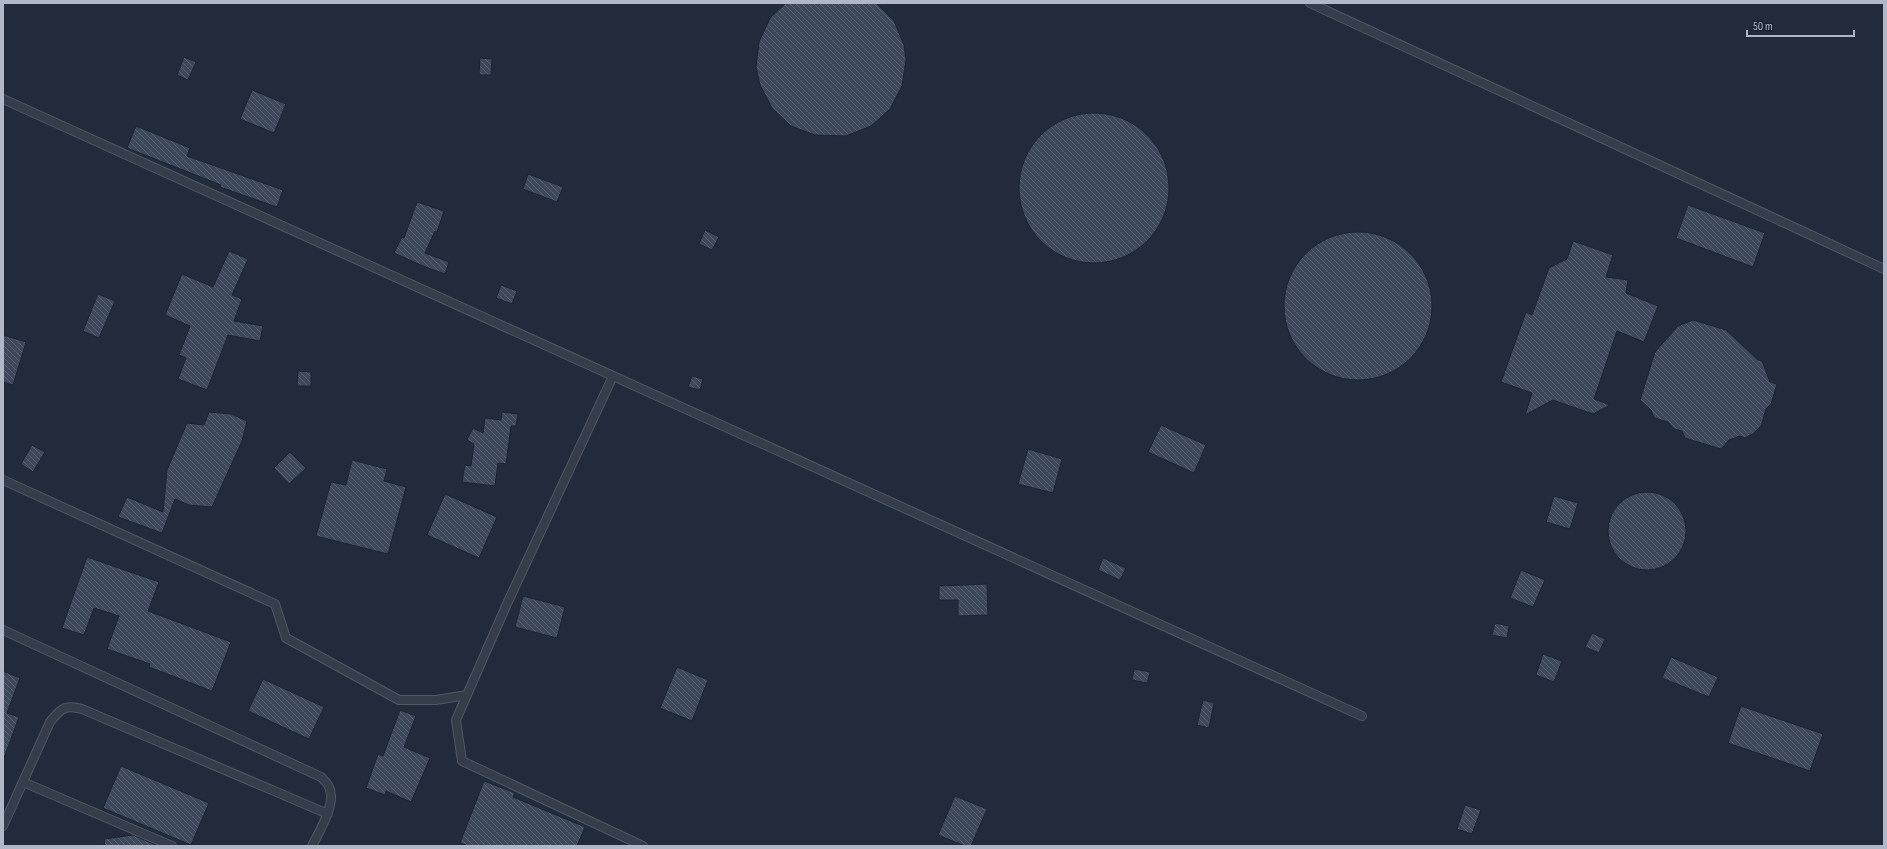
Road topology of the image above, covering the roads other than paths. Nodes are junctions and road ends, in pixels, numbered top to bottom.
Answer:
1 (1310, 3) edge
2 (3, 99) edge
3 (1884, 269) edge
4 (614, 376) junction
5 (3, 480) edge
6 (3, 630) edge
7 (467, 695) junction
8 (1362, 716) dead end
9 (22, 782) junction
10 (328, 814) junction
11 (3, 826) edge
12 (172, 846) edge
13 (312, 846) edge
14 (643, 846) edge

1 - 3 lane
2 - 4 lane
4 - 7 lane
4 - 8 lane
5 - 7 lane
6 - 10 lane
7 - 14 lane
9 - 10 lane
9 - 11 lane
9 - 12 lane
10 - 13 lane

